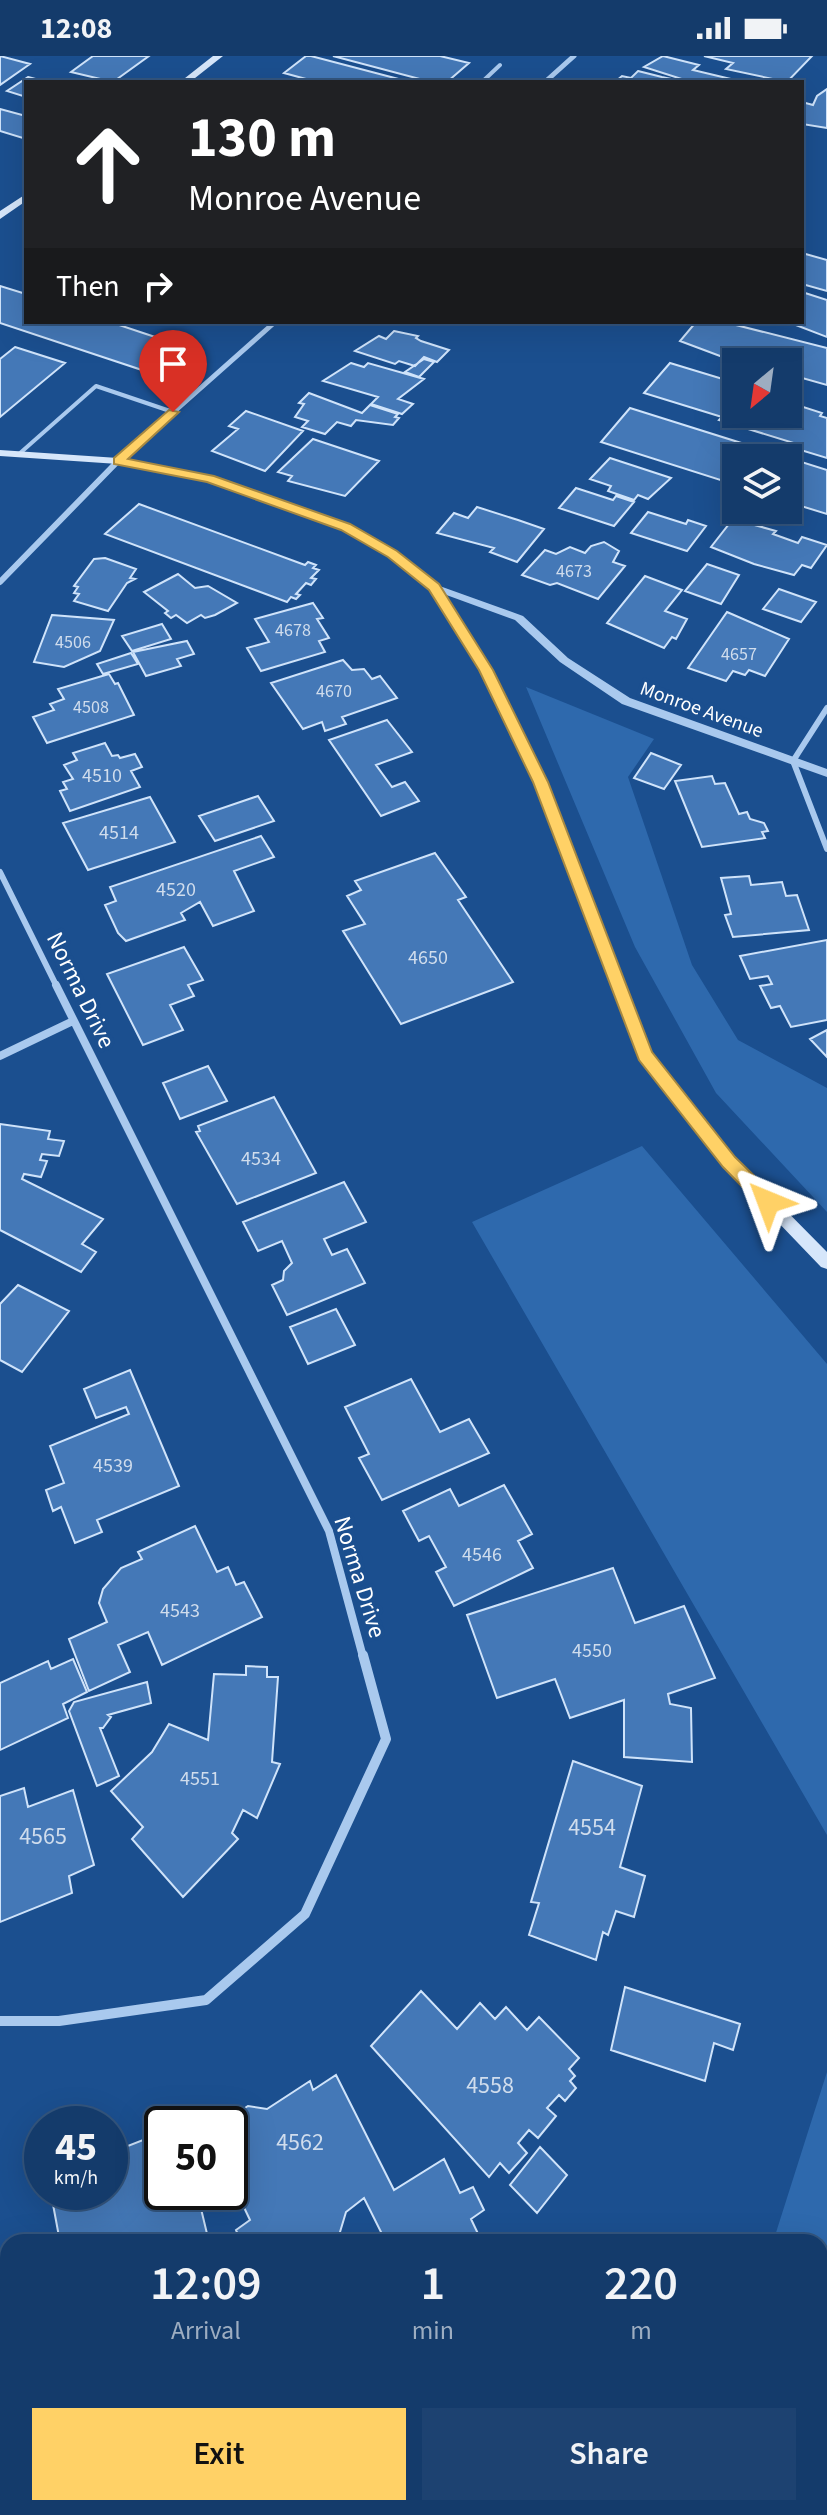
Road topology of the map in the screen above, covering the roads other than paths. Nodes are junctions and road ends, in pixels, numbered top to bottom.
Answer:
1 (219, 56) edge
2 (574, 56) edge
3 (500, 65) dead end
4 (187, 80) edge
5 (484, 80) edge
6 (547, 80) edge
7 (24, 198) edge
8 (0, 216) edge
9 (273, 324) edge
10 (173, 412) junction
11 (0, 453) edge
12 (19, 454) junction
13 (118, 461) junction
14 (0, 582) edge
15 (434, 587) junction
16 (827, 708) edge
17 (793, 761) junction
18 (827, 773) edge
19 (827, 849) edge
20 (0, 872) edge
21 (73, 1021) junction
22 (0, 1056) edge
23 (827, 1262) edge
24 (0, 2021) edge

1 - 4 main road
2 - 6 street
3 - 5 lane
7 - 8 main road
9 - 10 street
10 - 12 lane
10 - 13 street
11 - 12 main road, Monroe Avenue
12 - 13 main road, Monroe Avenue
13 - 14 street
13 - 15 main road, Monroe Avenue
15 - 17 street, Monroe Avenue
15 - 23 main road
16 - 17 street
17 - 18 street, Monroe Avenue
17 - 19 street
20 - 21 street, Norma Drive
21 - 22 street
21 - 24 street, Norma Drive

